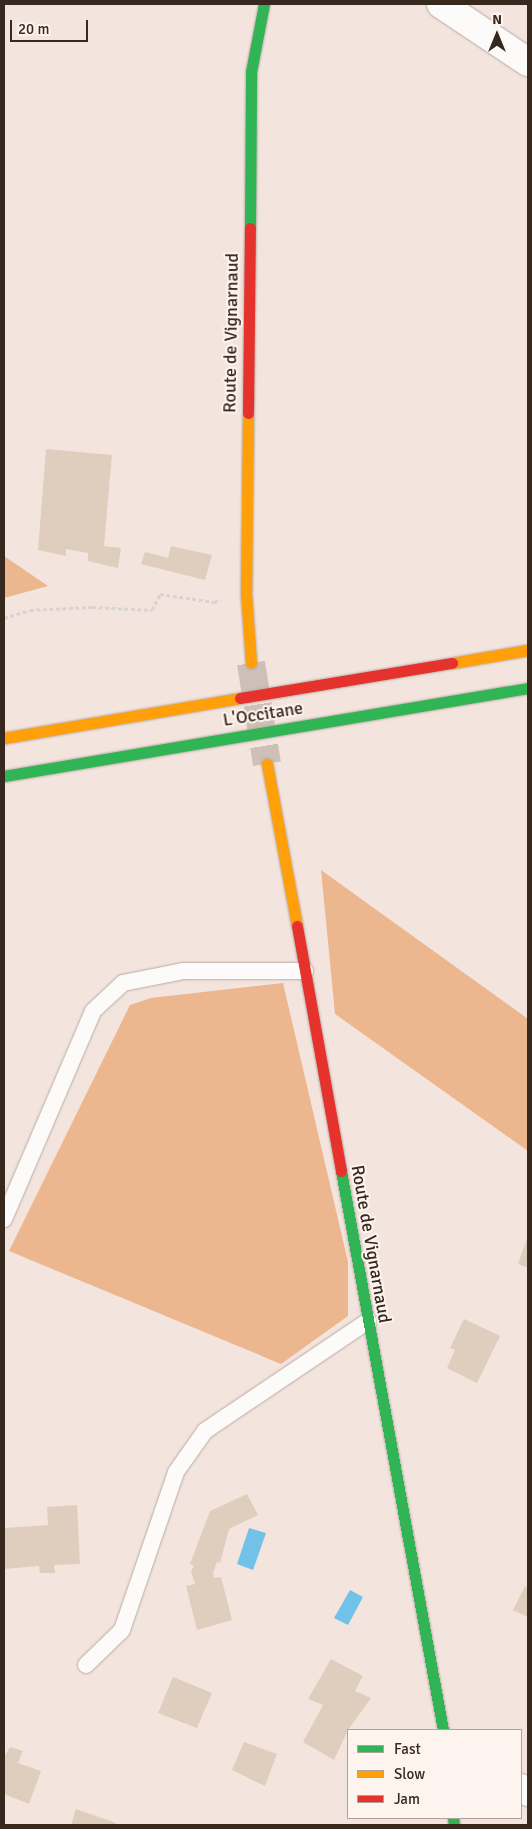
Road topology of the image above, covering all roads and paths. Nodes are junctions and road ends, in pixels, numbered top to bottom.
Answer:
1 (264, 4) edge
2 (441, 4) edge
3 (528, 62) edge
4 (246, 592) junction
5 (4, 618) edge
6 (528, 650) edge
7 (251, 663) tunnel mouth
8 (528, 688) edge
9 (4, 738) edge
10 (267, 764) tunnel mouth
11 (4, 776) edge
12 (304, 971) junction
13 (4, 1219) edge
14 (368, 1321) junction
15 (86, 1665) dead end
16 (443, 1729) edge

1 - 4 main road, Route de Vignarnaud
2 - 3 street
4 - 5 path
4 - 7 main road, Route de Vignarnaud
6 - 9 main road, L'Occitane
8 - 11 main road, L'Occitane
10 - 12 main road, Route de Vignarnaud
12 - 13 lane
12 - 14 main road, Route de Vignarnaud
14 - 15 lane
14 - 16 main road, Route de Vignarnaud

